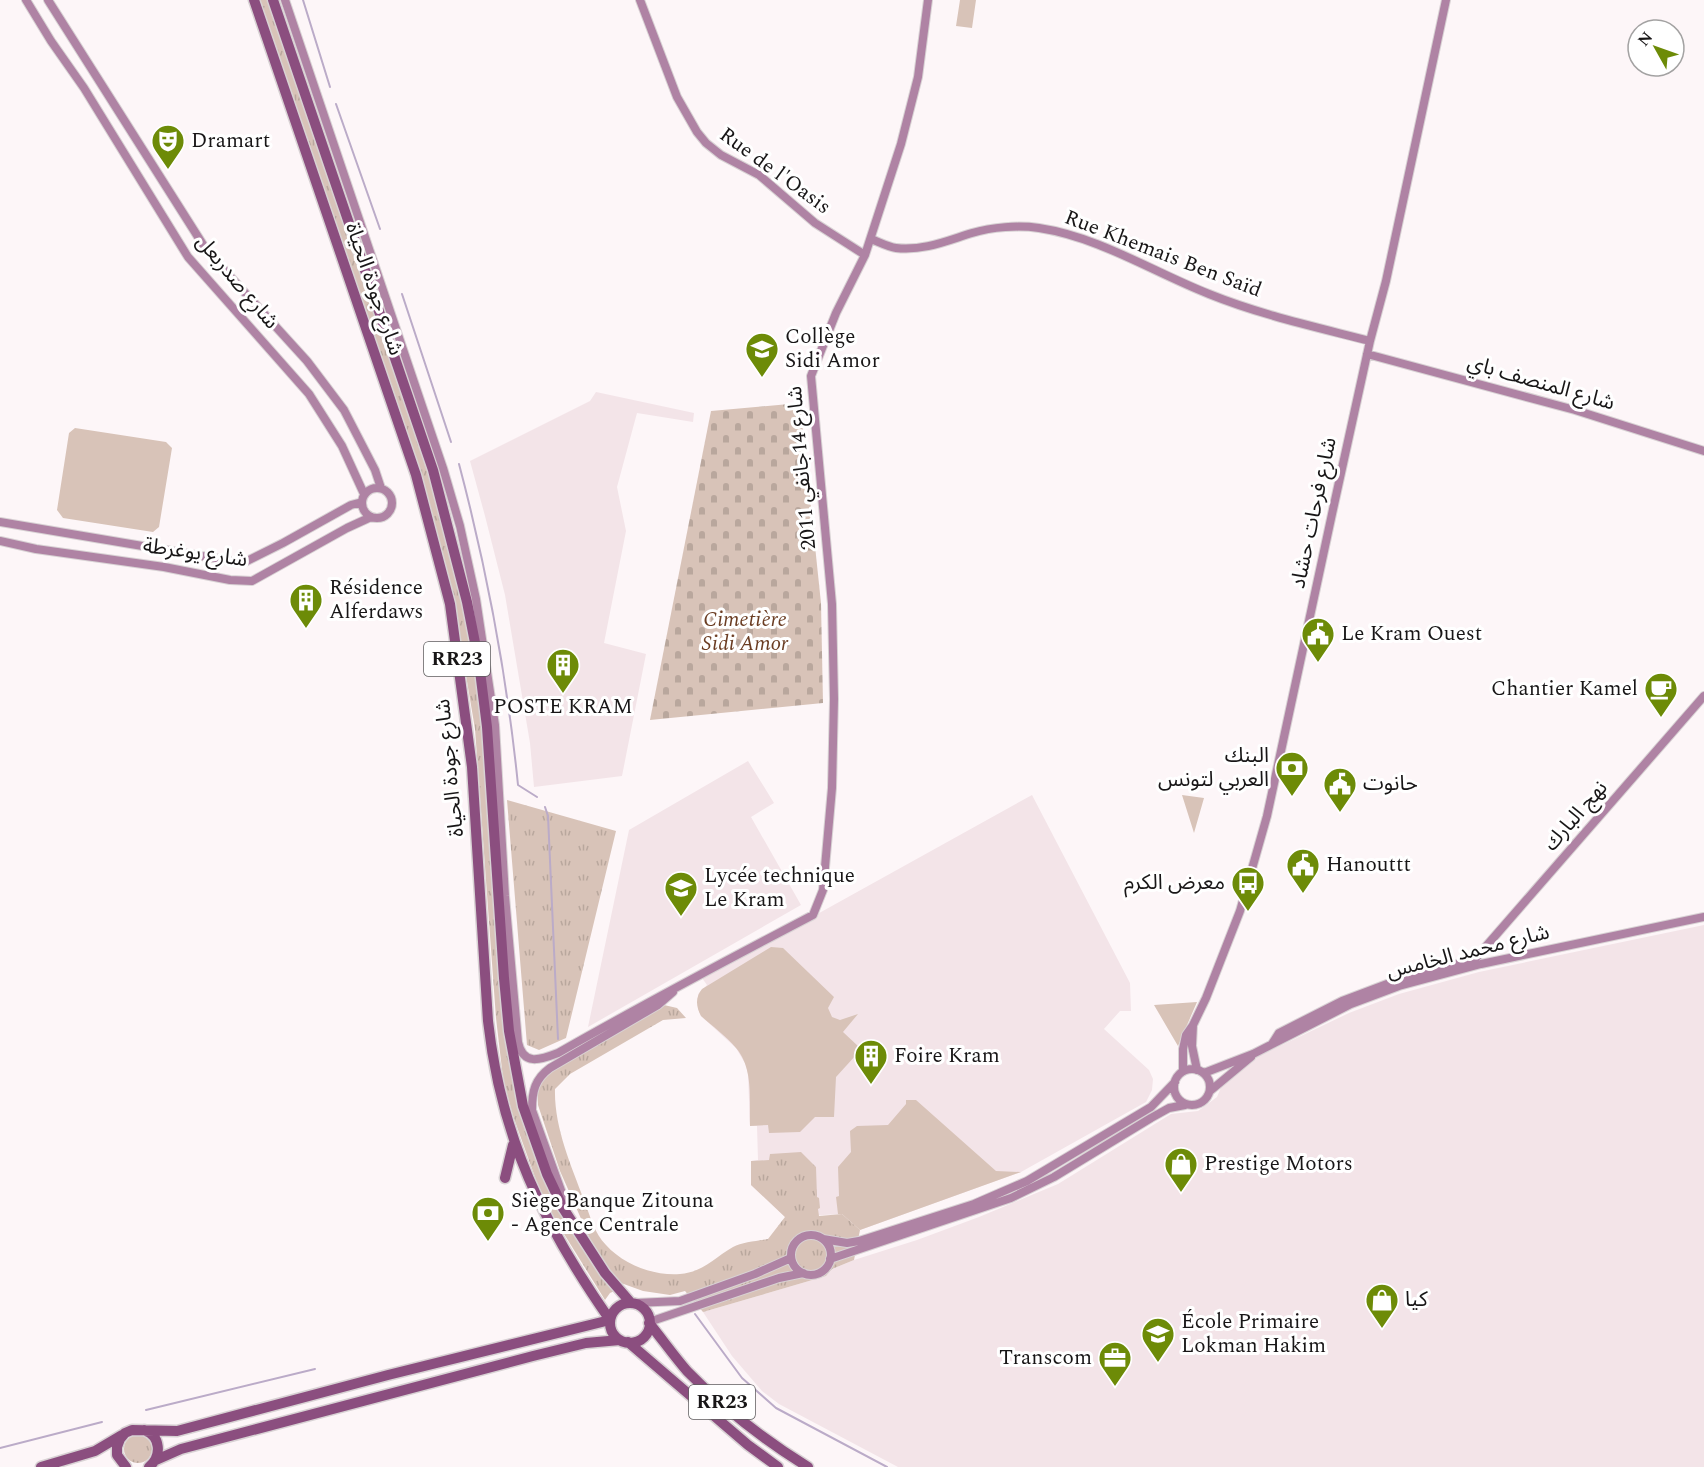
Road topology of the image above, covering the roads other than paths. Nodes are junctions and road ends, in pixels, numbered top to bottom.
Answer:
1 (26, 0) edge
2 (48, 0) edge
3 (254, 0) edge
4 (273, 0) edge
5 (285, 0) edge
6 (640, 0) edge
7 (928, 0) edge
8 (1446, 0) edge
9 (870, 239) junction
10 (865, 255) junction
11 (1370, 341) junction
12 (1367, 354) junction
13 (1704, 451) edge
14 (381, 488) junction
15 (363, 498) junction
16 (371, 516) junction
17 (0, 522) edge
18 (0, 541) edge
19 (1704, 696) edge
20 (1704, 916) edge
21 (680, 986) junction
22 (1193, 1025) junction
23 (1272, 1044) junction
24 (1253, 1054) junction
25 (1183, 1071) junction
26 (1200, 1072) junction
27 (1175, 1082) junction
28 (1210, 1092) junction
29 (1185, 1105) junction
30 (514, 1142) junction
31 (505, 1178) dead end
32 (823, 1239) junction
33 (584, 1243) junction
34 (791, 1258) junction
35 (830, 1259) junction
36 (802, 1273) junction
37 (633, 1303) junction
38 (610, 1320) junction
39 (649, 1322) junction
40 (624, 1341) junction
41 (140, 1429) junction
42 (125, 1433) junction
43 (152, 1464) edge
44 (41, 1467) edge
45 (126, 1467) edge
46 (778, 1467) edge
47 (808, 1467) edge

1 - 15 street, شارع صدربعل
2 - 14 street, شارع صدربعل
3 - 30 highway, شارع جودة الحياة / RR23
4 - 33 highway, شارع جودة الحياة / RR23
5 - 21 street
6 - 10 street, Rue de l'Oasis
7 - 9 street, شارع 14جانفي 2011
8 - 11 street, شارع فرحات حشاد
9 - 10 street, شارع 14جانفي 2011
9 - 11 street, Rue Khemais Ben Saïd
10 - 21 street, شارع 14جانفي 2011
11 - 12 street, شارع فرحات حشاد
12 - 13 street, شارع المنصف باي
12 - 22 street, شارع فرحات حشاد
14 - 15 street
14 - 16 street
15 - 16 street
15 - 17 street, شارع يوغرطة
16 - 18 street, شارع يوغرطة
19 - 23 street, نهج البارك
20 - 23 street, شارع محمد الخامس
21 - 33 street
22 - 25 street, شارع فرحات حشاد
22 - 26 street, شارع فرحات حشاد
23 - 24 street, شارع محمد الخامس
24 - 26 street
24 - 28 street
25 - 26 street
25 - 27 street
26 - 28 street
27 - 29 street
27 - 32 street
28 - 29 street
29 - 35 street
30 - 31 highway
30 - 38 highway, شارع جودة الحياة / RR23
32 - 34 street
32 - 35 street
33 - 37 highway, شارع جودة الحياة / RR23
34 - 36 street
34 - 37 street
35 - 36 street
36 - 39 street
37 - 38 highway
37 - 39 highway, RR23
38 - 40 highway, RR23
38 - 41 highway
39 - 40 highway
39 - 47 highway, RR23
40 - 43 highway
40 - 46 highway, RR23
41 - 42 highway
41 - 43 highway
42 - 44 highway
42 - 45 highway

